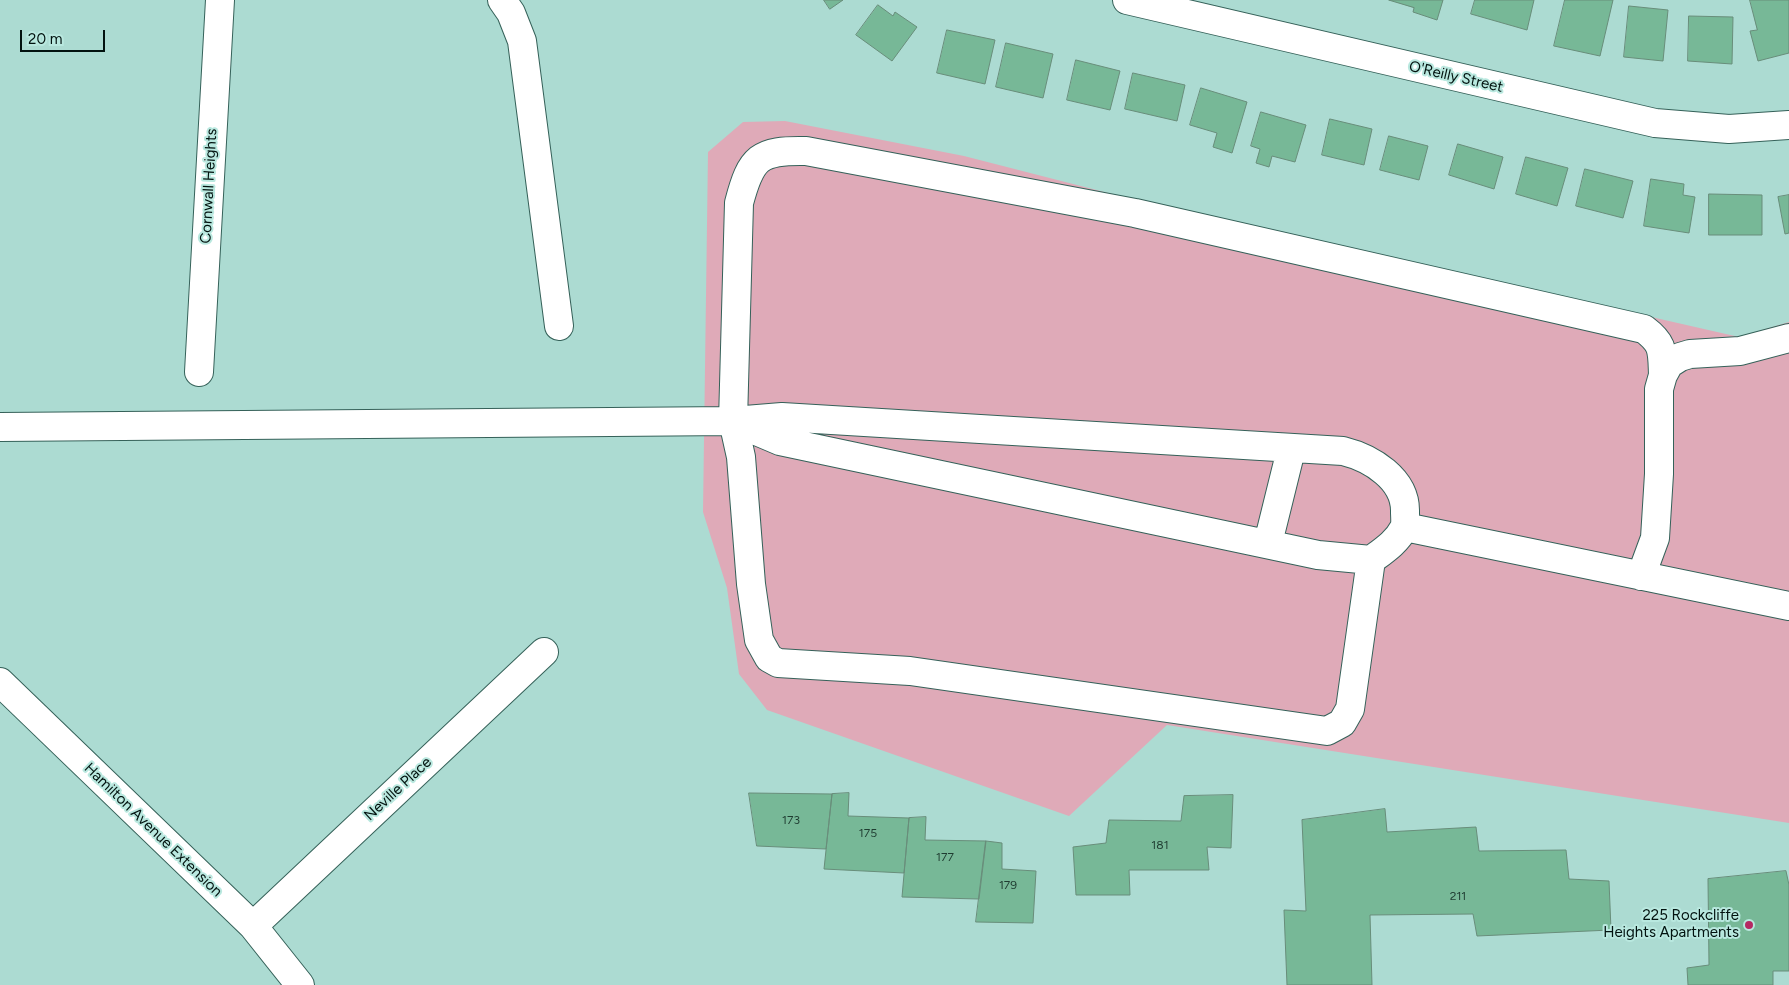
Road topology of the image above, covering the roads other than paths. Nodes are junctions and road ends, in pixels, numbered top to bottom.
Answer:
1 (220, 0) edge
2 (502, 0) edge
3 (1127, 0) edge
4 (1789, 125) edge
5 (560, 326) dead end
6 (1789, 338) edge
7 (199, 372) dead end
8 (1663, 375) junction
9 (733, 421) junction
10 (0, 427) edge
11 (1291, 450) junction
12 (1405, 527) junction
13 (1268, 543) junction
14 (1370, 560) junction
15 (1641, 576) junction
16 (1789, 606) edge
17 (544, 652) dead end
18 (0, 682) edge
19 (252, 926) junction
20 (300, 985) edge

1 - 7 street, Cornwall Heights
2 - 5 street
3 - 4 street, O'Reilly Street
6 - 8 street
8 - 9 street
8 - 15 street
9 - 10 street
9 - 11 street
9 - 13 street
9 - 14 street
11 - 12 street
11 - 13 street
12 - 14 street
12 - 15 street
13 - 14 street
15 - 16 street
17 - 19 street, Neville Place
18 - 19 street, Hamilton Avenue Extension
19 - 20 street, Hamilton Avenue Extension

